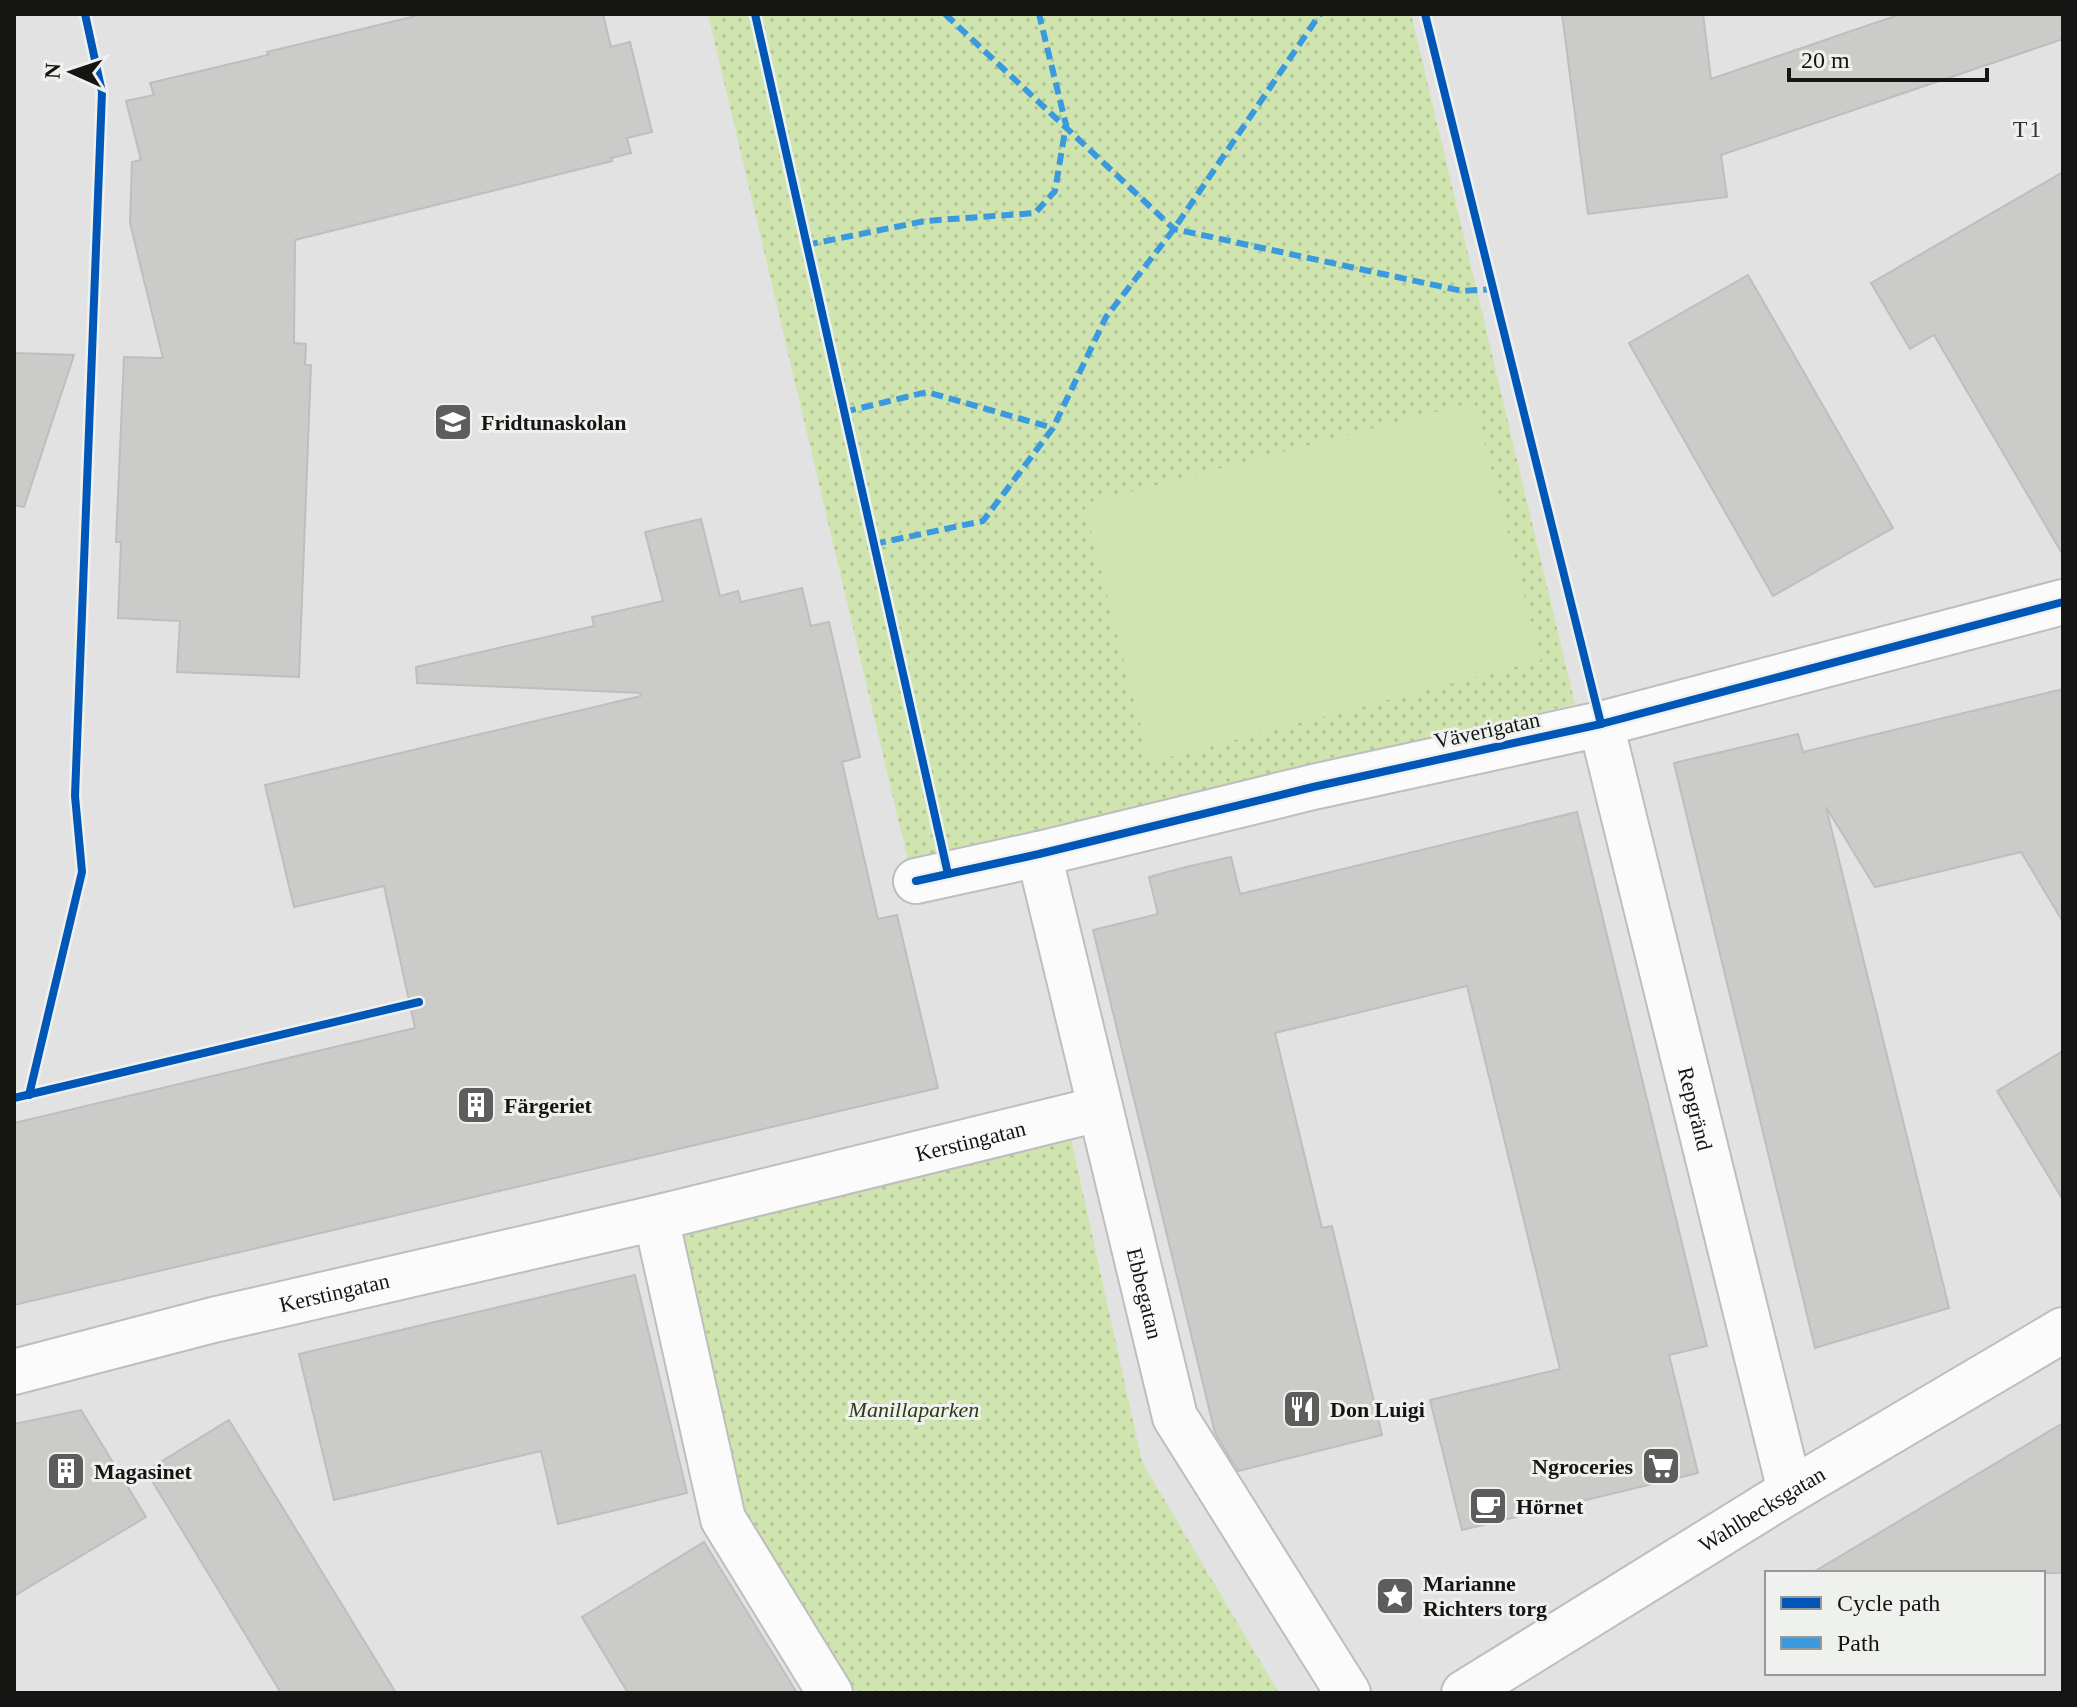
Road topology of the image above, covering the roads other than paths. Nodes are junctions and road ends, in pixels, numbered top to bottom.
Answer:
1 (2063, 602) edge
2 (1601, 724) junction
3 (1039, 854) junction
4 (916, 881) dead end
5 (1099, 1109) junction
6 (656, 1218) junction
7 (2063, 1330) edge
8 (14, 1372) edge
9 (1790, 1491) junction
10 (830, 1693) edge
11 (1348, 1693) edge
12 (1464, 1693) edge

1 - 2 street, Väverigatan
2 - 3 street, Väverigatan
2 - 9 street, Repgränd
3 - 4 street, Väverigatan
3 - 5 street, Ebbegatan
5 - 6 street, Kerstingatan
5 - 11 street, Ebbegatan
6 - 8 street, Kerstingatan
6 - 10 street
7 - 9 street, Wahlbecksgatan
9 - 12 street, Wahlbecksgatan

